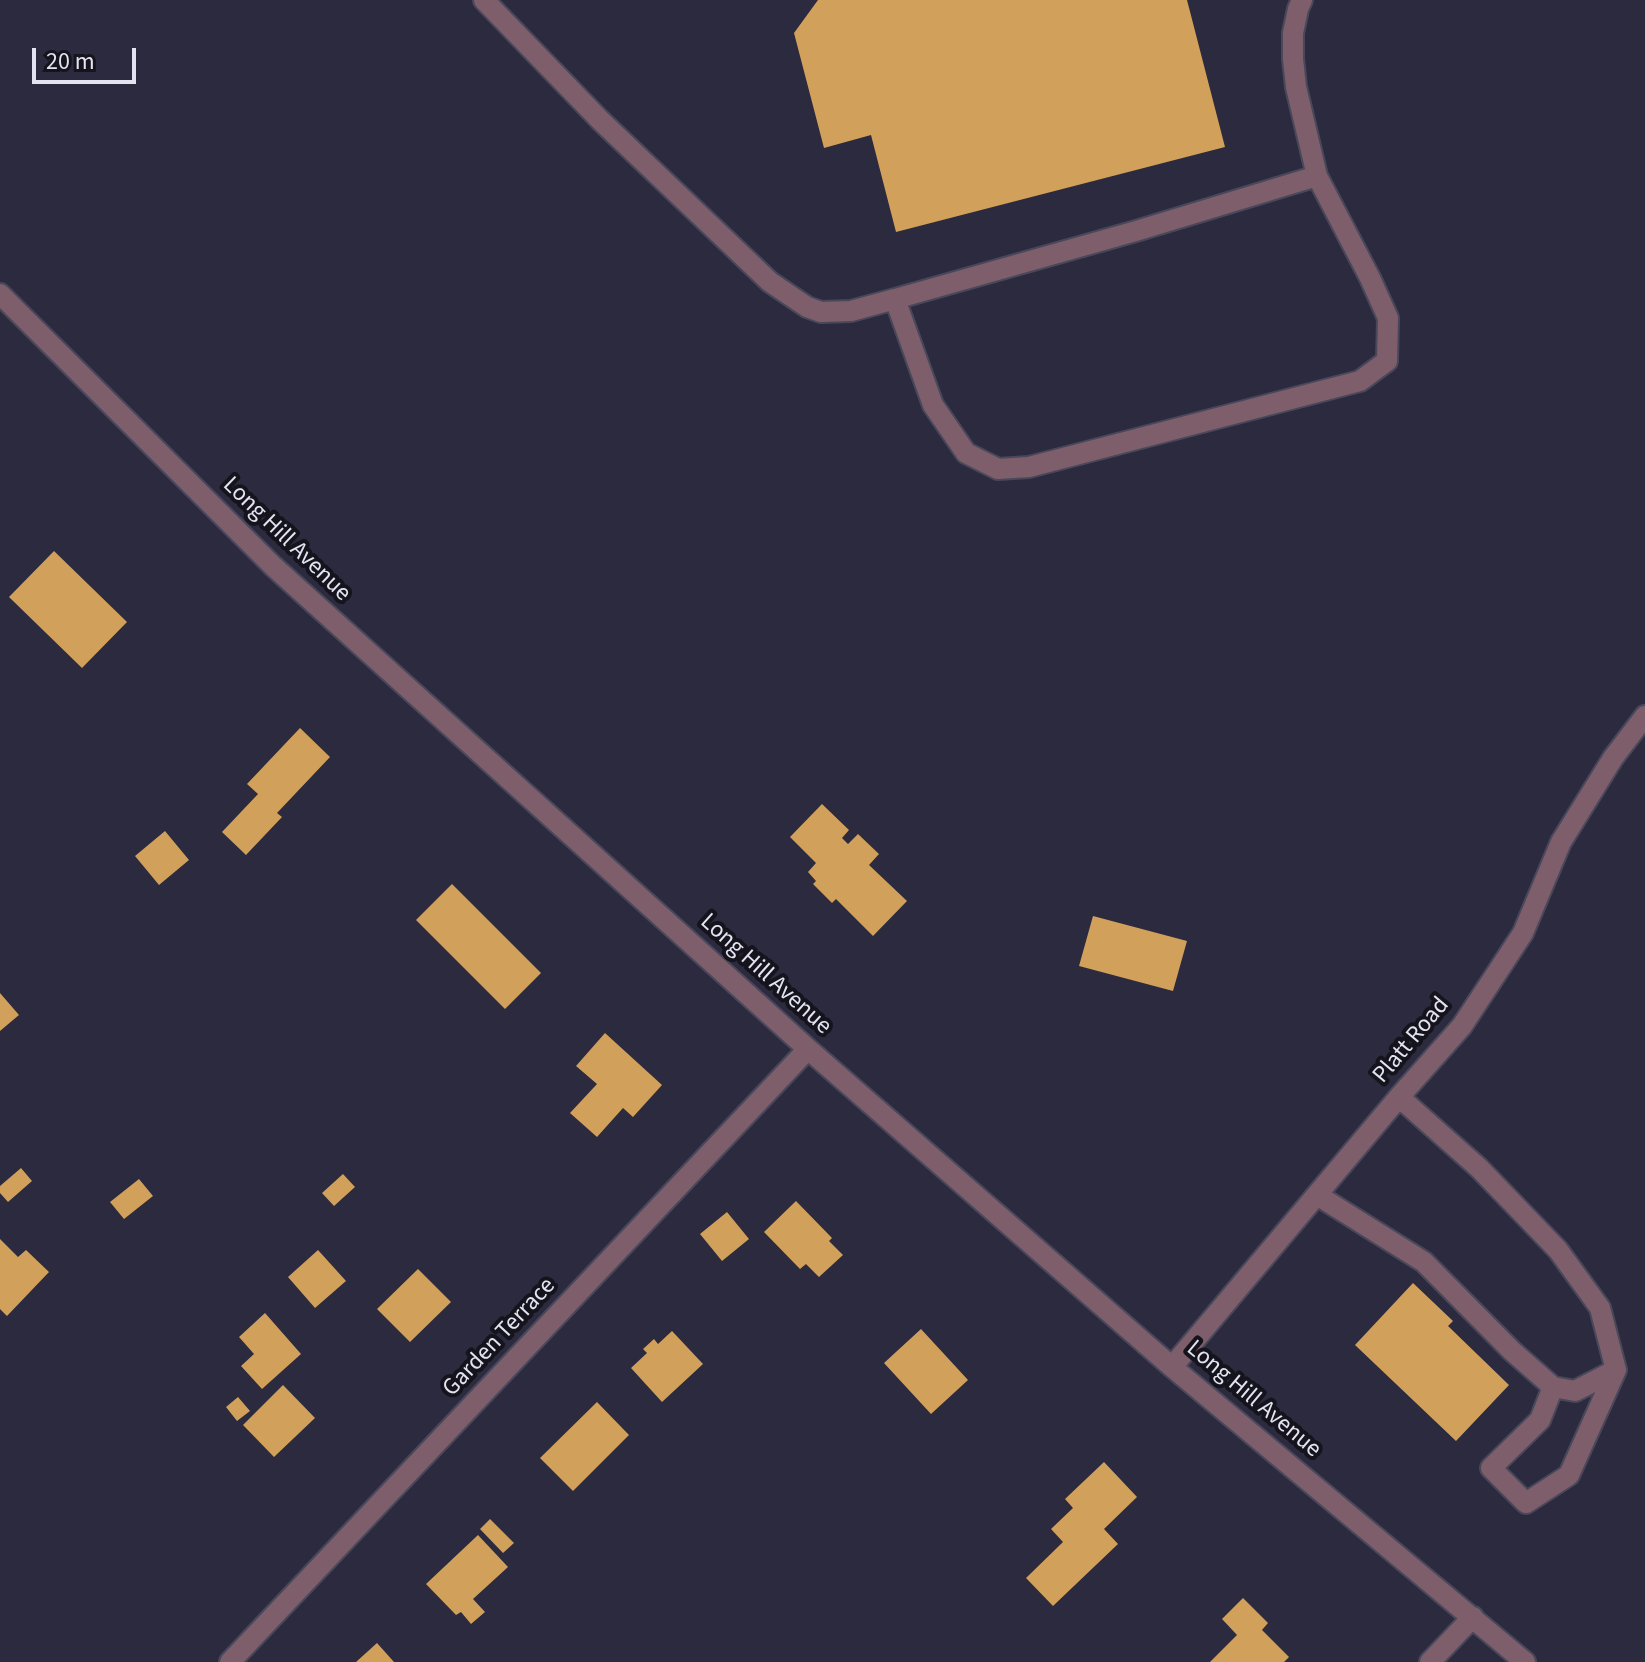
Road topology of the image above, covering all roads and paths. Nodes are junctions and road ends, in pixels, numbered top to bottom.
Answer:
1 (484, 0) edge
2 (1302, 0) edge
3 (1317, 176) junction
4 (0, 294) edge
5 (895, 299) junction
6 (1645, 716) edge
7 (808, 1049) junction
8 (1399, 1097) junction
9 (1317, 1195) junction
10 (1172, 1367) junction
11 (1616, 1370) junction
12 (1553, 1387) junction
13 (1473, 1617) junction
14 (230, 1662) edge
15 (1430, 1662) edge
16 (1525, 1662) edge

1 - 5 street
2 - 3 street
3 - 5 street
3 - 5 street
4 - 7 street, Long Hill Avenue
6 - 8 street, Platt Road
7 - 10 street, Long Hill Avenue
7 - 14 street, Garden Terrace
8 - 9 street, Platt Road
8 - 11 street
9 - 10 street, Platt Road
9 - 12 street
10 - 13 street, Long Hill Avenue
11 - 12 street
11 - 12 street
13 - 15 street
13 - 16 street, Long Hill Avenue

